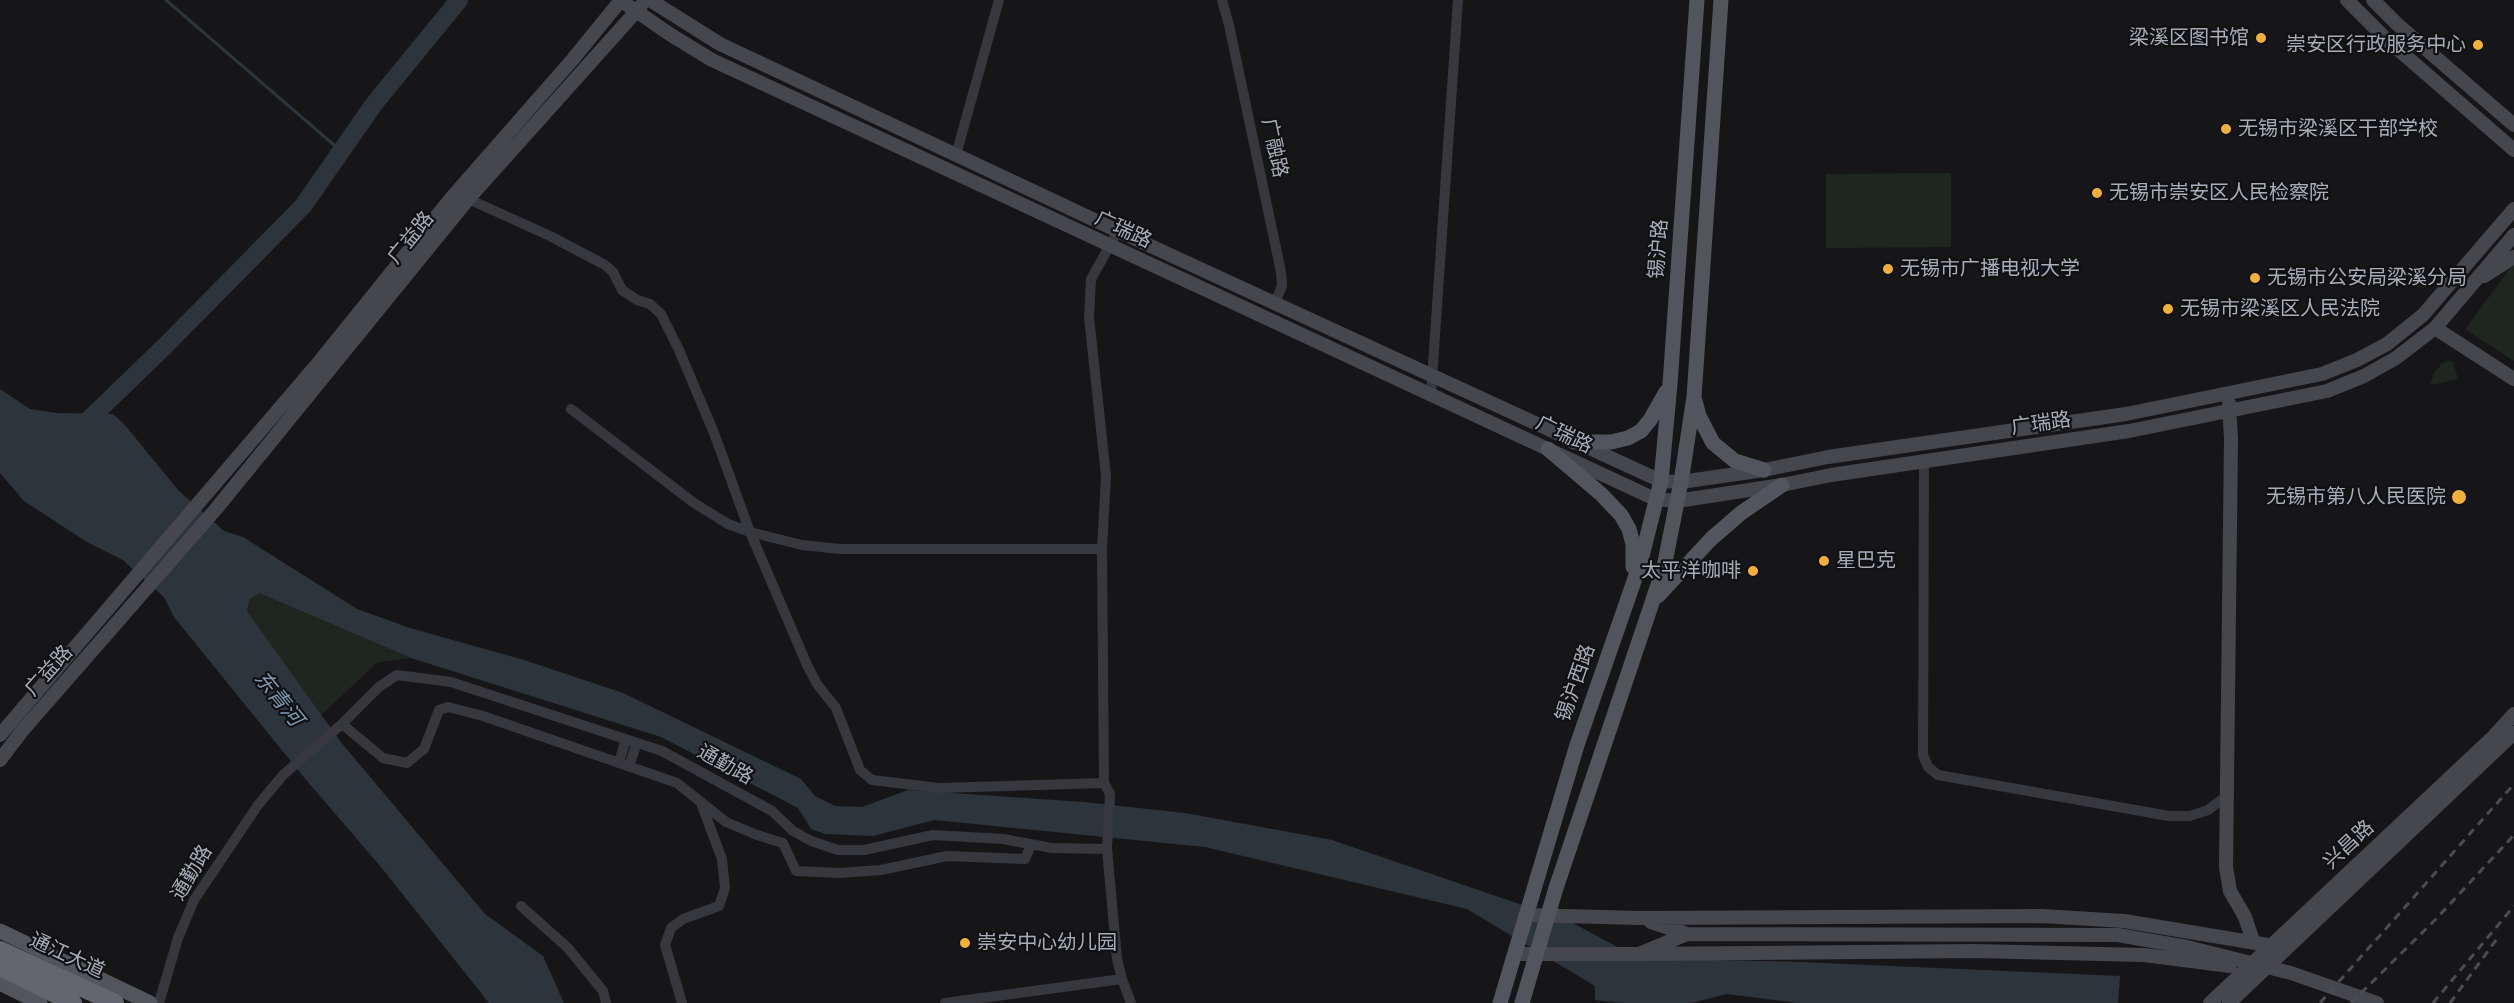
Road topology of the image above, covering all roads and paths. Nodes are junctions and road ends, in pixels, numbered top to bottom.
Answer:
1 (620, 0) edge
2 (648, 0) edge
3 (999, 0) edge
4 (1222, 0) edge
5 (1458, 0) edge
6 (1697, 0) edge
7 (1721, 0) edge
8 (2347, 0) edge
9 (2373, 0) edge
10 (636, 12) junction
11 (2514, 125) edge
12 (2514, 150) edge
13 (956, 155) junction
14 (453, 196) junction
15 (469, 198) junction
16 (2514, 209) edge
17 (1118, 231) junction
18 (2514, 235) edge
19 (1110, 245) junction
20 (2514, 257) edge
21 (2466, 291) junction
22 (1275, 303) junction
23 (2435, 328) junction
24 (1433, 375) junction
25 (2514, 379) edge
26 (1670, 384) junction
27 (2227, 393) junction
28 (1431, 394) junction
29 (1694, 397) junction
30 (571, 410) dead end
31 (2231, 410) junction
32 (1574, 442) junction
33 (1548, 449) junction
34 (1924, 461) junction
35 (1764, 470) junction
36 (1661, 481) junction
37 (1681, 482) junction
38 (1782, 485) junction
39 (1655, 499) junction
40 (1677, 501) junction
41 (750, 532) junction
42 (1102, 549) junction
43 (1632, 585) junction
44 (1652, 603) junction
45 (2514, 714) edge
46 (342, 724) junction
47 (2514, 733) edge
48 (0, 735) edge
49 (632, 741) junction
50 (0, 760) edge
51 (624, 764) junction
52 (1104, 783) junction
53 (2228, 795) junction
54 (701, 803) junction
55 (1031, 845) junction
56 (1107, 849) junction
57 (521, 906) dead end
58 (1527, 915) junction
59 (1548, 915) junction
60 (1639, 918) junction
61 (0, 931) edge
62 (1687, 934) junction
63 (2253, 941) junction
64 (2279, 946) junction
65 (0, 950) edge
66 (1639, 954) junction
67 (1514, 959) junction
68 (1535, 959) junction
69 (0, 967) edge
70 (2245, 970) junction
71 (2260, 973) junction
72 (1122, 979) junction
73 (0, 983) edge
74 (40, 1003) edge
75 (73, 1003) edge
76 (115, 1003) edge
77 (150, 1003) edge
78 (159, 1003) edge
79 (606, 1003) edge
80 (682, 1003) edge
81 (945, 1003) edge
82 (1131, 1003) edge
83 (1500, 1003) edge
84 (1522, 1003) edge
85 (2210, 1003) edge
86 (2229, 1003) edge
87 (2377, 1003) edge

1 - 10 main road, 广瑞路
1 - 14 main road, 广益路
2 - 10 main road, 广益路
2 - 13 main road, 广瑞路
3 - 13 street
4 - 22 street, 广融路
5 - 24 street
6 - 26 main road, 锡沪路
7 - 29 main road
8 - 12 main road
9 - 11 main road
10 - 15 main road, 广益路
10 - 19 main road, 广瑞路
13 - 17 main road, 广瑞路
14 - 15 street
14 - 48 main road, 广益路
15 - 41 street
15 - 50 main road, 广益路
16 - 27 main road, 广瑞路
17 - 19 street
17 - 22 main road, 广瑞路
18 - 21 main road, 广瑞路
19 - 28 main road, 广瑞路
19 - 42 street
20 - 21 main road
21 - 23 main road, 广瑞路
22 - 24 main road, 广瑞路
23 - 25 main road
23 - 31 main road, 广瑞路
24 - 28 street
24 - 32 main road, 广瑞路
26 - 32 main road
26 - 36 main road, 锡沪路
27 - 31 main road
27 - 35 main road, 广瑞路
28 - 33 main road, 广瑞路
29 - 35 main road
29 - 37 main road
30 - 41 street
31 - 34 main road, 广瑞路
31 - 53 main road
32 - 36 main road, 广瑞路
33 - 39 main road, 广瑞路
33 - 43 main road
34 - 38 main road, 广瑞路
34 - 53 street
35 - 37 main road, 广瑞路
36 - 37 main road, 广瑞路
36 - 39 main road, 锡沪路
37 - 40 main road
38 - 40 main road, 广瑞路
38 - 44 main road
39 - 40 main road, 广瑞路
39 - 43 main road, 锡沪西路
40 - 44 main road
41 - 42 street
41 - 52 street
42 - 52 street
43 - 58 main road, 锡沪西路
44 - 59 main road
45 - 64 main road, 兴昌路
46 - 49 street, 通勤路
46 - 51 street
46 - 78 street, 通勤路
47 - 64 main road, 兴昌路
49 - 51 street
49 - 55 street, 通勤路
51 - 54 street
52 - 56 street
53 - 63 main road
54 - 55 street
54 - 80 street
55 - 56 street, 通勤路
56 - 72 street
57 - 79 street
58 - 59 main road
58 - 67 main road, 锡沪西路
59 - 60 main road
59 - 68 main road
60 - 62 main road
60 - 63 main road
61 - 77 main road
62 - 66 main road
62 - 87 main road
63 - 64 main road
64 - 70 main road, 兴昌路
64 - 71 main road, 兴昌路
65 - 76 highway, 通江大道
66 - 68 main road
66 - 70 main road
67 - 68 main road
67 - 83 main road
68 - 84 main road
69 - 75 highway, 通江大道
70 - 71 main road
70 - 85 main road, 兴昌路
71 - 86 main road, 兴昌路
72 - 81 street
72 - 82 street
73 - 74 main road

